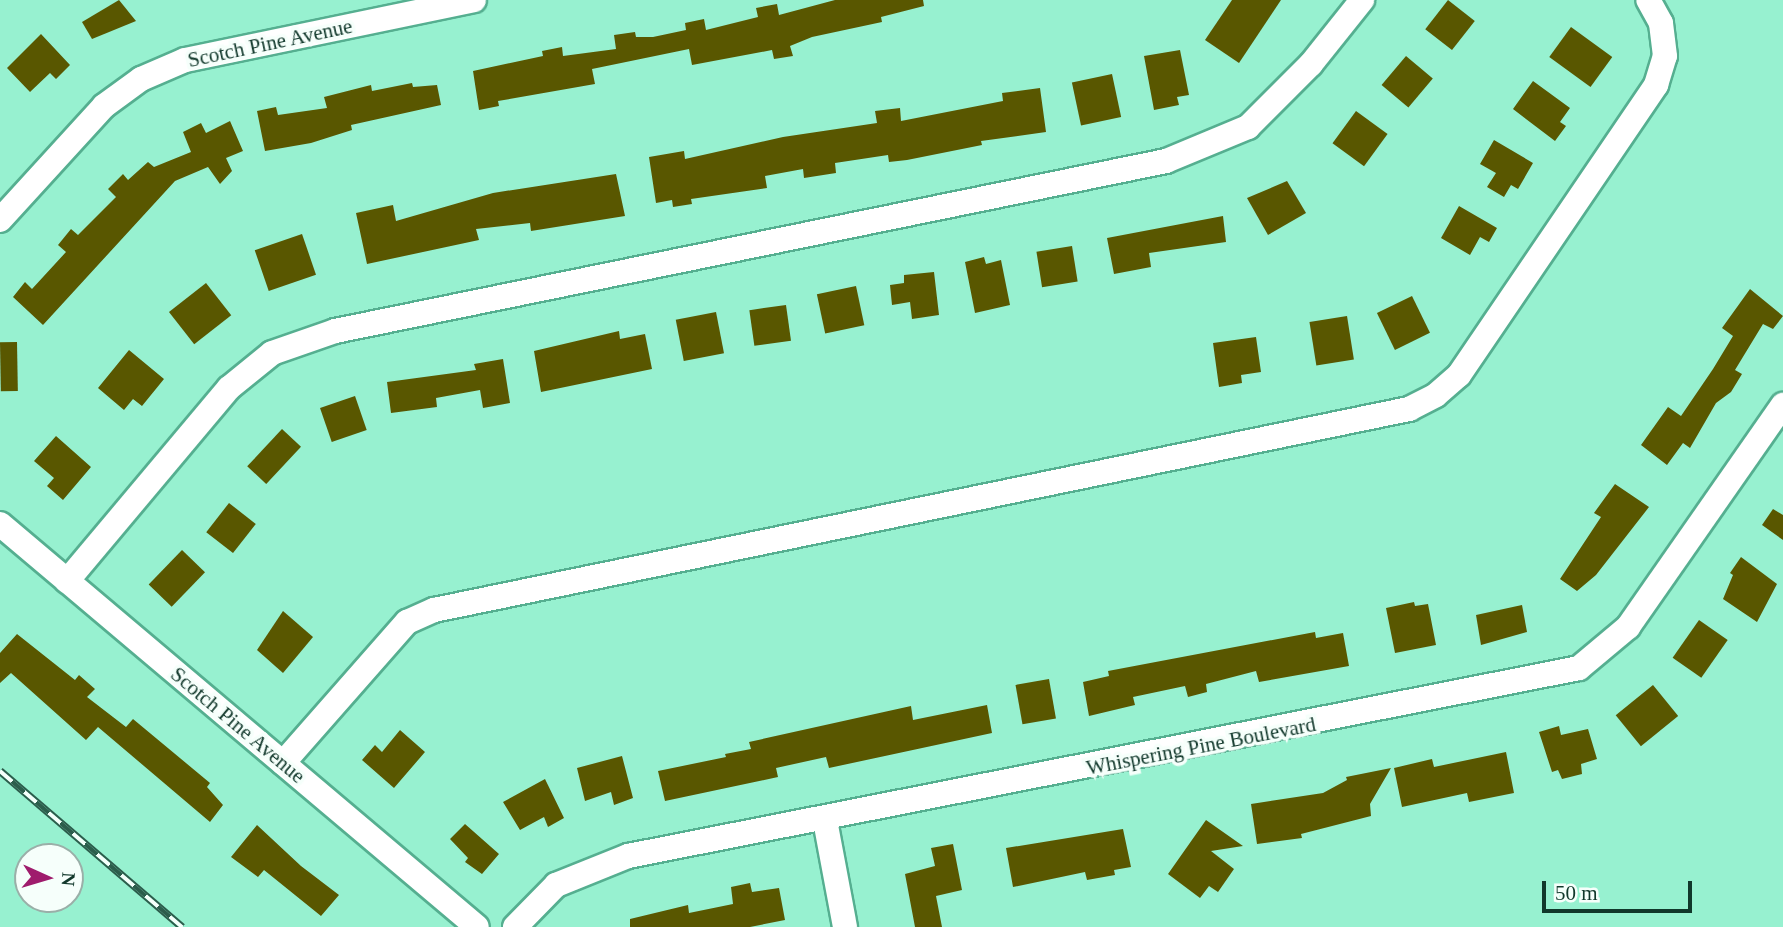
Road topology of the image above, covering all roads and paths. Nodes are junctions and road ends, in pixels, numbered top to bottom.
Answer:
1 (474, 0) edge
2 (1362, 0) edge
3 (1648, 0) edge
4 (0, 220) edge
5 (1783, 405) edge
6 (0, 524) edge
7 (67, 580) junction
8 (284, 763) junction
9 (825, 820) junction
10 (477, 927) edge
11 (515, 927) edge
12 (845, 927) edge

1 - 4 street, Scotch Pine Avenue
2 - 7 street
3 - 8 street
5 - 9 street, Whispering Pine Boulevard
6 - 7 street, Scotch Pine Avenue
7 - 8 street, Scotch Pine Avenue
8 - 10 street, Scotch Pine Avenue
9 - 11 street, Whispering Pine Boulevard
9 - 12 street

